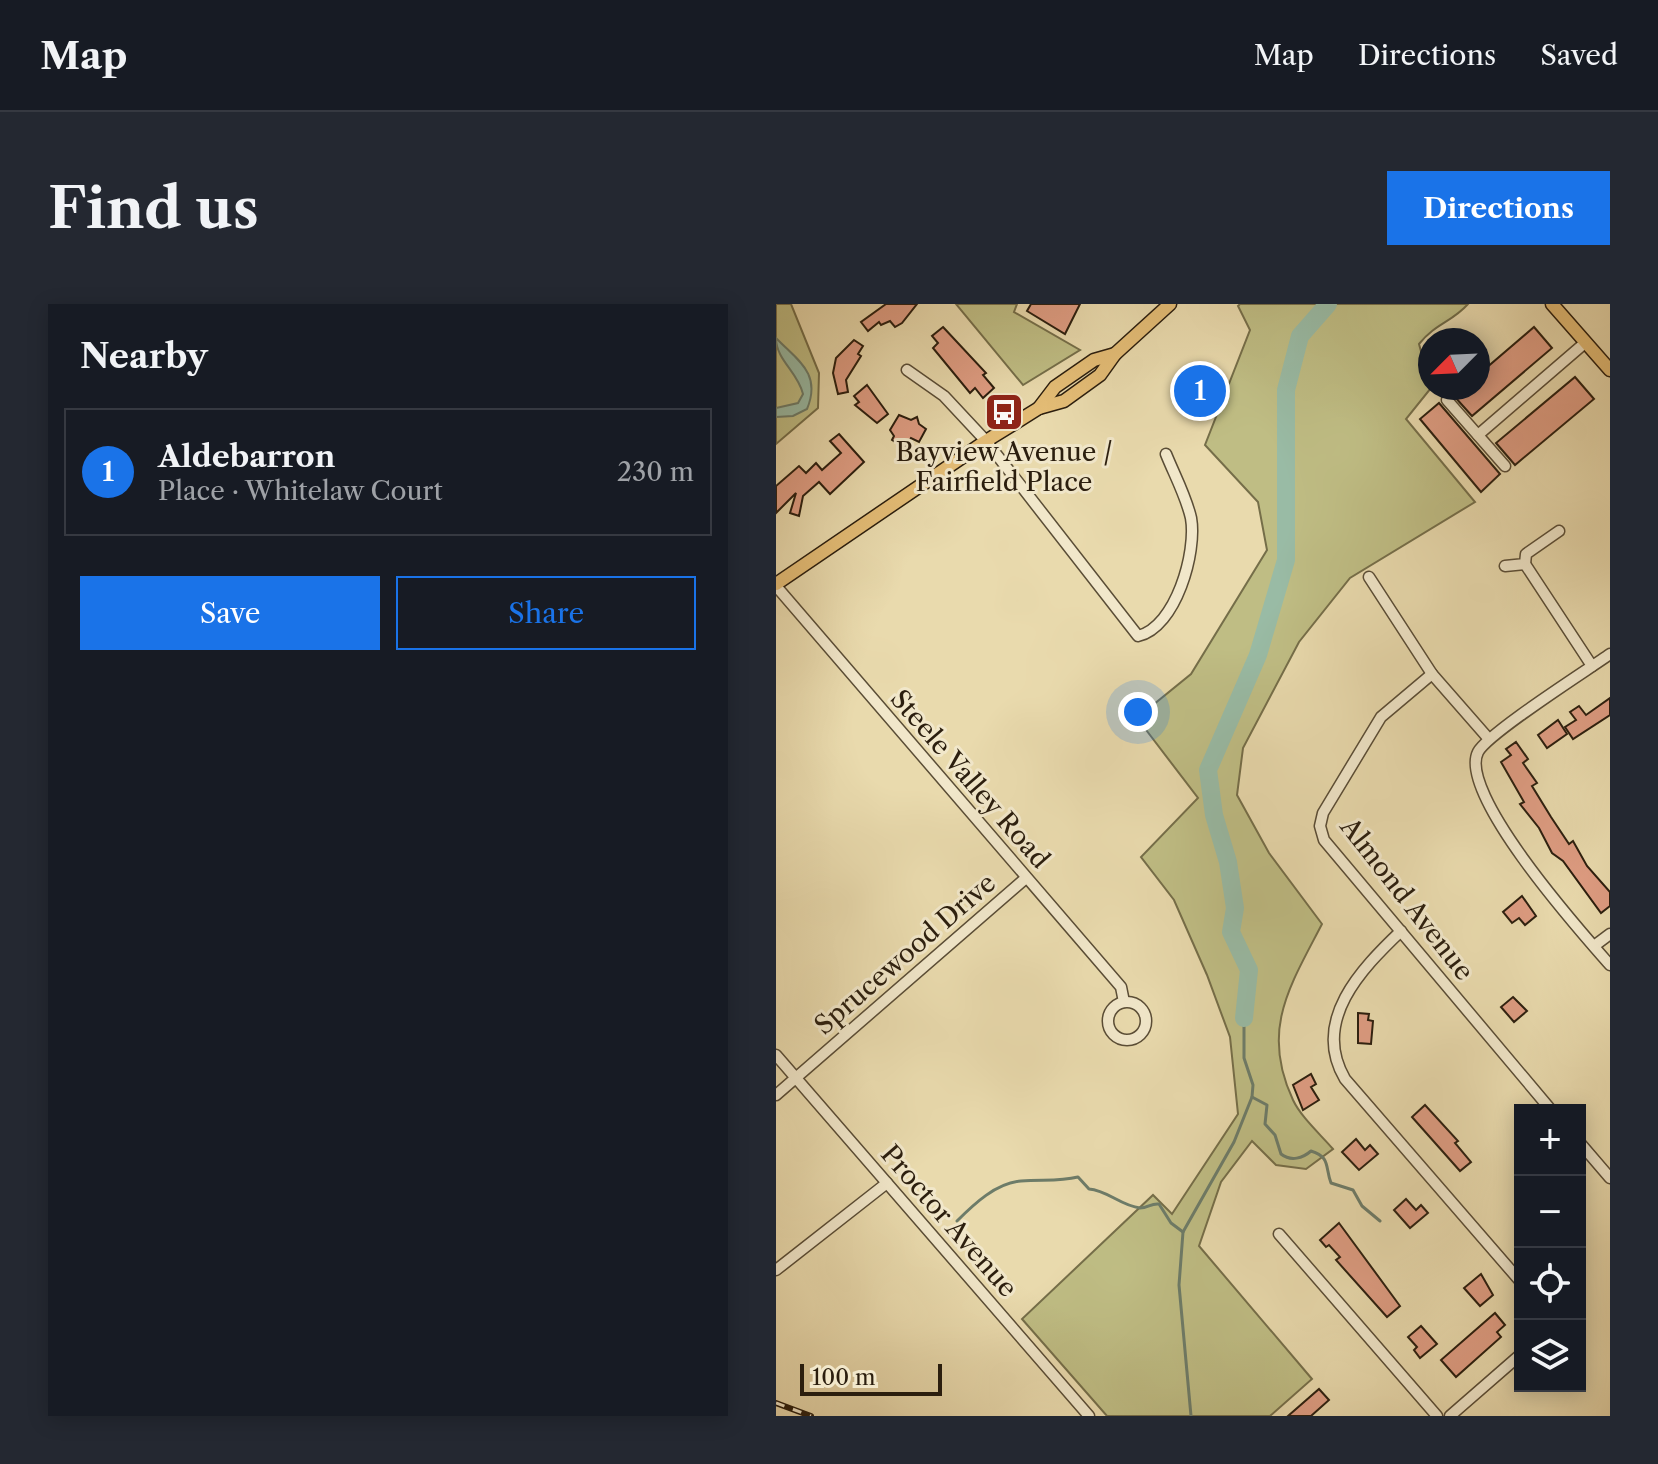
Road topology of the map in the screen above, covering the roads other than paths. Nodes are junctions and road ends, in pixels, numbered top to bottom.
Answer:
1 (1170, 304) edge
2 (1552, 304) edge
3 (1586, 342) junction
4 (907, 370) dead end
5 (1610, 370) edge
6 (1447, 400) dead end
7 (1478, 435) junction
8 (986, 441) junction
9 (1166, 454) dead end
10 (1505, 466) dead end
11 (1559, 531) dead end
12 (1525, 564) junction
13 (1505, 566) dead end
14 (1369, 577) dead end
15 (776, 585) edge
16 (1610, 654) edge
17 (1592, 666) junction
18 (1432, 674) junction
19 (1488, 738) junction
20 (1026, 878) junction
21 (1401, 931) junction
22 (1610, 934) edge
23 (1594, 946) junction
24 (1610, 965) edge
25 (1124, 1002) dead end
26 (776, 1055) edge
27 (796, 1079) junction
28 (776, 1095) edge
29 (1546, 1104) edge
30 (1586, 1150) edge
31 (1610, 1178) edge
32 (887, 1183) junction
33 (1279, 1234) dead end
34 (776, 1270) edge
35 (1514, 1274) edge
36 (1514, 1360) edge
37 (1089, 1416) edge
38 (1437, 1416) edge
39 (1450, 1416) edge

1 - 8 main road
2 - 3 main road
3 - 5 main road
3 - 7 street
4 - 8 street
6 - 7 street
7 - 10 street
8 - 9 street
8 - 15 main road
11 - 12 street
12 - 13 street
12 - 17 street
14 - 18 street
15 - 20 street, Steele Valley Road
16 - 17 street
17 - 19 street
18 - 19 street
18 - 21 street, Almond Avenue
19 - 23 street
20 - 25 street, Steele Valley Road
20 - 27 street, Sprucewood Drive
21 - 29 street, Almond Avenue
21 - 35 street
22 - 23 street
23 - 24 street
26 - 27 street, Proctor Avenue
27 - 28 street, Sprucewood Drive
27 - 32 street, Proctor Avenue
30 - 31 street
32 - 34 street
32 - 37 street, Proctor Avenue
33 - 38 street
36 - 39 street

